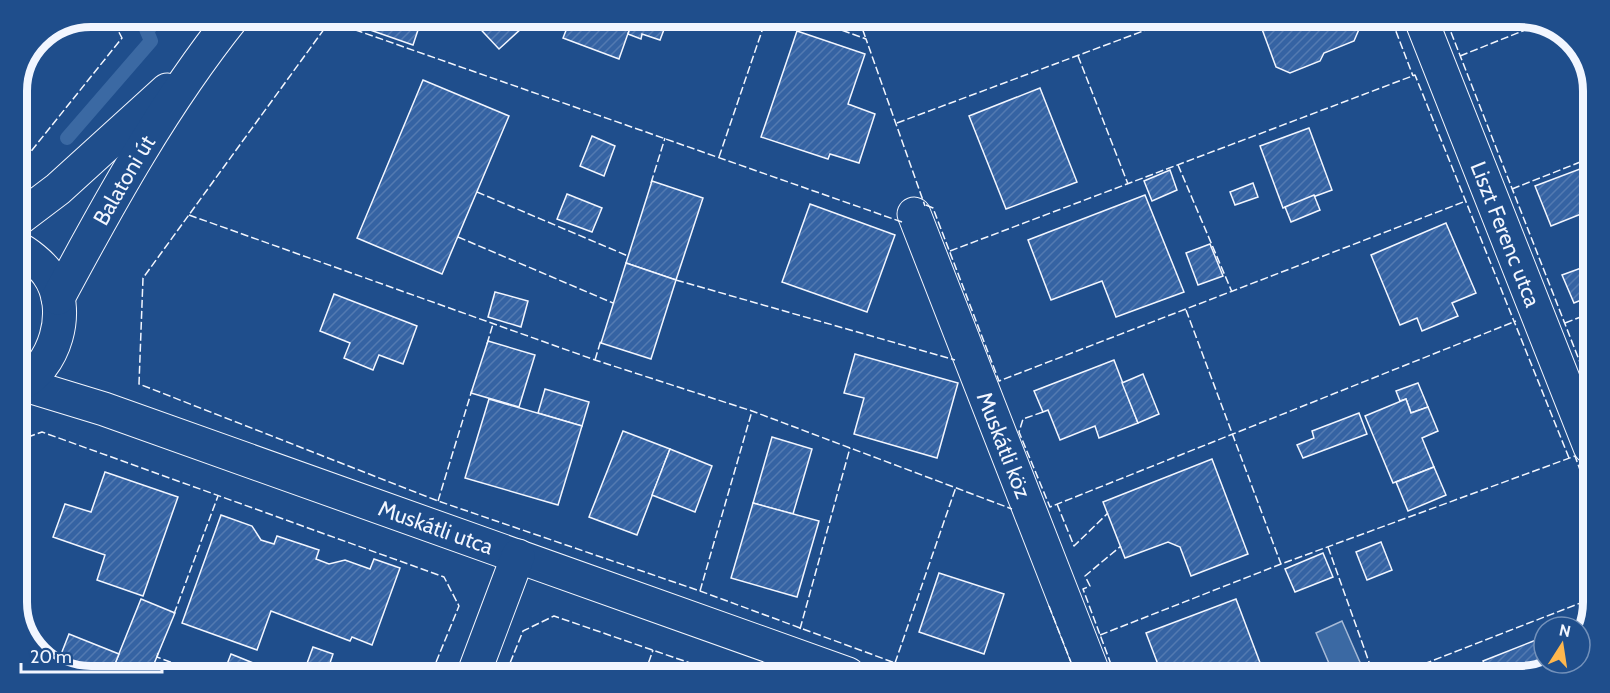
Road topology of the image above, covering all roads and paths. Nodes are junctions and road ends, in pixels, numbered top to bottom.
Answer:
1 (225, 27) edge
2 (1424, 27) edge
3 (195, 64) junction
4 (27, 212) edge
5 (914, 214) dead end
6 (27, 256) edge
7 (58, 298) junction
8 (27, 378) edge
9 (27, 387) edge
10 (1583, 429) edge
11 (518, 556) junction
12 (476, 666) edge
13 (826, 666) edge
14 (1090, 666) edge

1 - 3 street, Balatoni út
2 - 10 street, Liszt Ferenc utca
3 - 4 street, Balatoni út
3 - 7 street, Balatoni út
5 - 14 street, Muskátli köz
6 - 7 street
7 - 8 street
9 - 11 street, Muskátli utca
11 - 12 street
11 - 13 street, Muskátli utca

